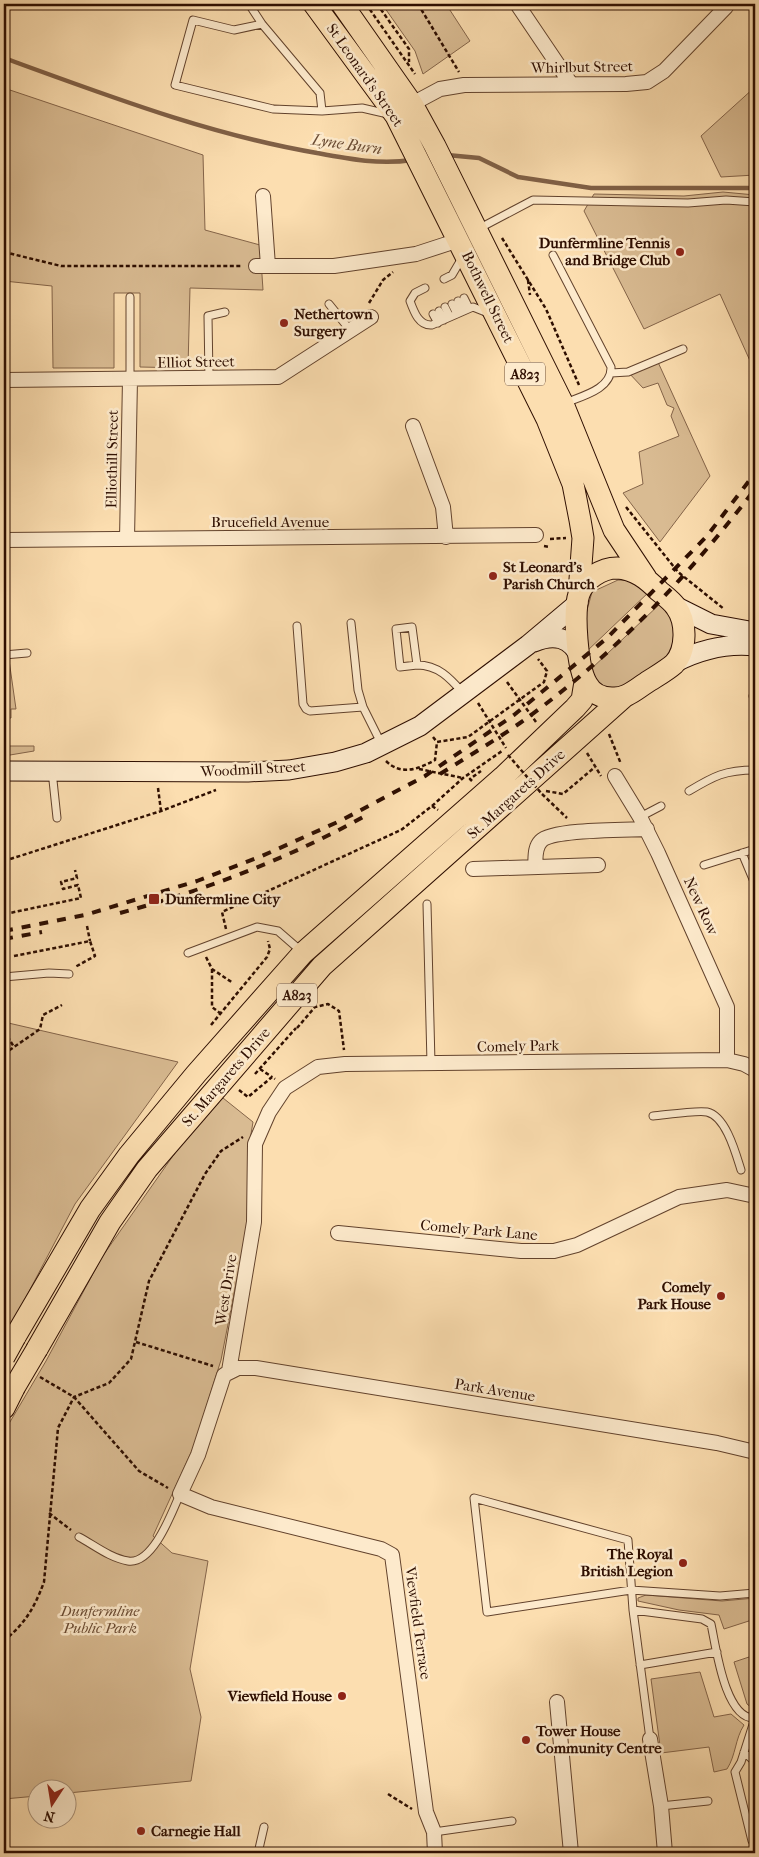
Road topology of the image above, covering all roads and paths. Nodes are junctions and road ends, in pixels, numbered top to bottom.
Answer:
1 (250, 4) edge
2 (314, 4) edge
3 (342, 4) edge
4 (366, 4) edge
5 (377, 4) edge
6 (418, 4) edge
7 (517, 4) edge
8 (725, 5) edge
9 (262, 24) junction
10 (571, 84) junction
11 (464, 85) junction
12 (404, 110) junction
13 (322, 111) junction
14 (429, 157) joint
15 (263, 196) dead end
16 (755, 202) edge
17 (466, 240) junction
18 (4, 252) edge
19 (416, 254) junction
20 (553, 255) dead end
21 (262, 266) junction
22 (449, 279) dead end
23 (528, 279) dead end
24 (423, 291) dead end
25 (130, 298) dead end
26 (329, 304) dead end
27 (449, 306) junction
28 (225, 312) dead end
29 (453, 316) junction
30 (370, 317) joint
31 (499, 320) junction
32 (350, 330) junction
33 (683, 349) dead end
34 (612, 373) junction
35 (209, 378) junction
36 (130, 379) junction
37 (4, 380) edge
38 (579, 384) dead end
39 (563, 404) junction
40 (413, 426) dead end
41 (536, 535) dead end
42 (446, 537) junction
43 (127, 539) junction
44 (4, 540) edge
45 (646, 578) junction
46 (578, 598) junction
47 (675, 606) junction
48 (351, 623) dead end
49 (297, 626) dead end
50 (755, 632) edge
51 (755, 646) edge
52 (532, 650) junction
53 (27, 653) dead end
54 (4, 655) edge
55 (580, 658) junction
56 (674, 663) junction
57 (417, 665) junction
58 (504, 677) dead end
59 (585, 682) junction
60 (469, 696) junction
61 (624, 697) junction
62 (521, 701) junction
63 (363, 708) junction
64 (490, 722) junction
65 (537, 725) dead end
66 (430, 733) dead end
67 (438, 742) junction
68 (383, 752) junction
69 (508, 755) dead end
70 (595, 767) dead end
71 (418, 769) junction
72 (52, 770) junction
73 (755, 770) edge
74 (4, 771) edge
75 (615, 776) dead end
76 (462, 778) junction
77 (225, 786) dead end
78 (158, 788) dead end
79 (547, 791) dead end
80 (689, 791) dead end
81 (432, 806) junction
82 (662, 806) dead end
83 (161, 811) junction
84 (437, 811) dead end
85 (640, 817) junction
86 (57, 818) dead end
87 (647, 830) junction
88 (580, 832) junction
89 (755, 849) edge
90 (742, 853) junction
91 (4, 861) edge
92 (598, 865) dead end
93 (704, 865) dead end
94 (535, 867) junction
95 (473, 869) dead end
96 (75, 870) dead end
97 (755, 884) edge
98 (427, 904) dead end
99 (4, 914) edge
100 (87, 926) dead end
101 (262, 937) dead end
102 (227, 938) junction
103 (90, 941) junction
104 (201, 948) junction
105 (188, 953) dead end
106 (303, 953) junction
107 (14, 956) dead end
108 (212, 968) junction
109 (70, 972) joint
110 (4, 977) edge
111 (234, 983) dead end
112 (62, 1005) dead end
113 (221, 1014) junction
114 (211, 1025) dead end
115 (4, 1032) edge
116 (14, 1047) junction
117 (4, 1054) edge
118 (727, 1060) junction
119 (345, 1064) junction
120 (431, 1064) junction
121 (260, 1069) junction
122 (755, 1070) edge
123 (272, 1077) junction
124 (249, 1079) dead end
125 (244, 1084) dead end
126 (285, 1088) junction
127 (653, 1116) dead end
128 (262, 1128) junction
129 (741, 1170) dead end
130 (755, 1196) edge
131 (338, 1233) dead end
132 (136, 1342) junction
133 (4, 1357) edge
134 (229, 1371) junction
135 (40, 1378) dead end
136 (74, 1396) junction
137 (4, 1408) edge
138 (755, 1452) edge
139 (164, 1485) dead end
140 (180, 1494) junction
141 (49, 1513) junction
142 (66, 1525) dead end
143 (79, 1537) dead end
144 (631, 1590) junction
145 (755, 1592) edge
146 (633, 1610) junction
147 (4, 1641) edge
148 (717, 1652) junction
149 (640, 1665) junction
150 (557, 1702) dead end
151 (755, 1718) edge
152 (650, 1739) joint
153 (744, 1752) junction
154 (755, 1762) edge
155 (388, 1794) dead end
156 (708, 1801) dead end
157 (661, 1806) junction
158 (426, 1812) junction
159 (512, 1822) dead end
160 (264, 1827) dead end
161 (434, 1832) junction
162 (752, 1841) dead end
163 (258, 1853) edge
164 (435, 1853) edge
165 (571, 1853) edge
166 (665, 1853) edge

1 - 9 lane
2 - 12 main road, St Leonard's Street / A823
3 - 12 main road, St Leonard's Street / A823
4 - 5 path
6 - 11 path
7 - 10 street
8 - 10 street, Whirlbut Street
9 - 13 lane
9 - 13 lane
10 - 11 street, Whirlbut Street
11 - 12 street, Whirlbut Street
12 - 13 lane
12 - 14 main road, St Leonard's Street / A823
14 - 17 main road, Bothwell Street / A823
15 - 21 street
16 - 17 lane
17 - 19 street
17 - 22 lane
17 - 31 main road, Bothwell Street / A823
17 - 39 main road, Bothwell Street / A823
18 - 21 path
19 - 21 street
19 - 30 path
20 - 34 lane
23 - 38 path
24 - 29 lane
25 - 36 lane
26 - 32 lane
27 - 29 lane
27 - 29 lane
27 - 29 lane
28 - 35 lane
29 - 31 lane
30 - 32 street, Elliot Street
31 - 46 main road, Bothwell Street / A823
32 - 35 street, Elliot Street
33 - 34 lane
34 - 39 lane
35 - 36 street, Elliot Street
36 - 37 street, Elliot Street
36 - 43 street, Elliothill Street
39 - 45 main road, Bothwell Street / A823
40 - 42 street
41 - 42 street, Brucefield Avenue
42 - 43 street, Brucefield Avenue
43 - 44 street, Brucefield Avenue
45 - 46 main road, A823
45 - 47 main road, A823
46 - 52 street, Woodmill Street
46 - 55 main road, A823
47 - 50 street
47 - 56 main road, A823
48 - 63 lane
49 - 63 lane
51 - 56 street
52 - 55 street, Woodmill Street
52 - 60 street, Woodmill Street
52 - 62 path
53 - 54 lane
55 - 59 main road, A823
56 - 61 main road, A823
57 - 57 lane
57 - 60 lane
58 - 62 path
59 - 61 main road
59 - 106 main road, St. Margarets Drive / A823
60 - 64 path
60 - 68 street, Woodmill Street
61 - 137 main road, St. Margarets Drive / A823, bridge
62 - 64 path
62 - 65 path
63 - 68 lane
64 - 67 path
64 - 76 path
66 - 67 path
67 - 71 path
68 - 71 path
68 - 72 street, Woodmill Street
69 - 88 path, bridge
70 - 79 path
71 - 76 path
72 - 74 street, Woodmill Street
72 - 86 lane
73 - 80 lane
75 - 85 street, New Row
76 - 81 path
77 - 83 path
78 - 83 path
81 - 84 path
81 - 102 path
82 - 85 lane
83 - 91 path
85 - 87 street, New Row
87 - 88 street
87 - 118 street, New Row
88 - 94 street
89 - 90 lane
90 - 93 lane
90 - 97 lane
92 - 94 street
94 - 95 street
96 - 99 path
98 - 120 lane
100 - 103 path
101 - 113 path
102 - 104 lane
102 - 106 lane
103 - 107 path
103 - 109 path
104 - 105 lane
104 - 108 path
106 - 133 main road, St. Margarets Drive / A823, bridge
108 - 111 path
108 - 113 path
109 - 110 lane
112 - 116 path
113 - 114 path
115 - 116 path
116 - 117 path
118 - 120 street, Comely Park
118 - 122 street, Comely Park
119 - 120 street, Comely Park
119 - 121 path
119 - 126 street, Comely Park
121 - 123 path
121 - 124 path
123 - 125 path
123 - 126 path
126 - 128 street, West Drive
127 - 129 lane
128 - 132 path
128 - 134 street, West Drive
130 - 131 street, Comely Park Lane
132 - 134 path
132 - 136 path
134 - 138 street, Park Avenue
134 - 140 street, West Drive
135 - 136 path
136 - 139 path
136 - 141 path
140 - 143 lane
140 - 158 street, Viewfield Terrace
141 - 142 path
141 - 147 path
144 - 144 lane
144 - 145 lane
144 - 146 lane
146 - 148 lane
146 - 149 lane
148 - 149 lane
148 - 151 lane
149 - 152 lane
150 - 165 street
151 - 153 lane
152 - 157 street
153 - 154 lane
153 - 162 lane
155 - 158 path
156 - 157 lane
157 - 166 street
158 - 161 street, Viewfield Terrace
159 - 161 lane
160 - 163 lane
161 - 164 street, Viewfield Terrace

